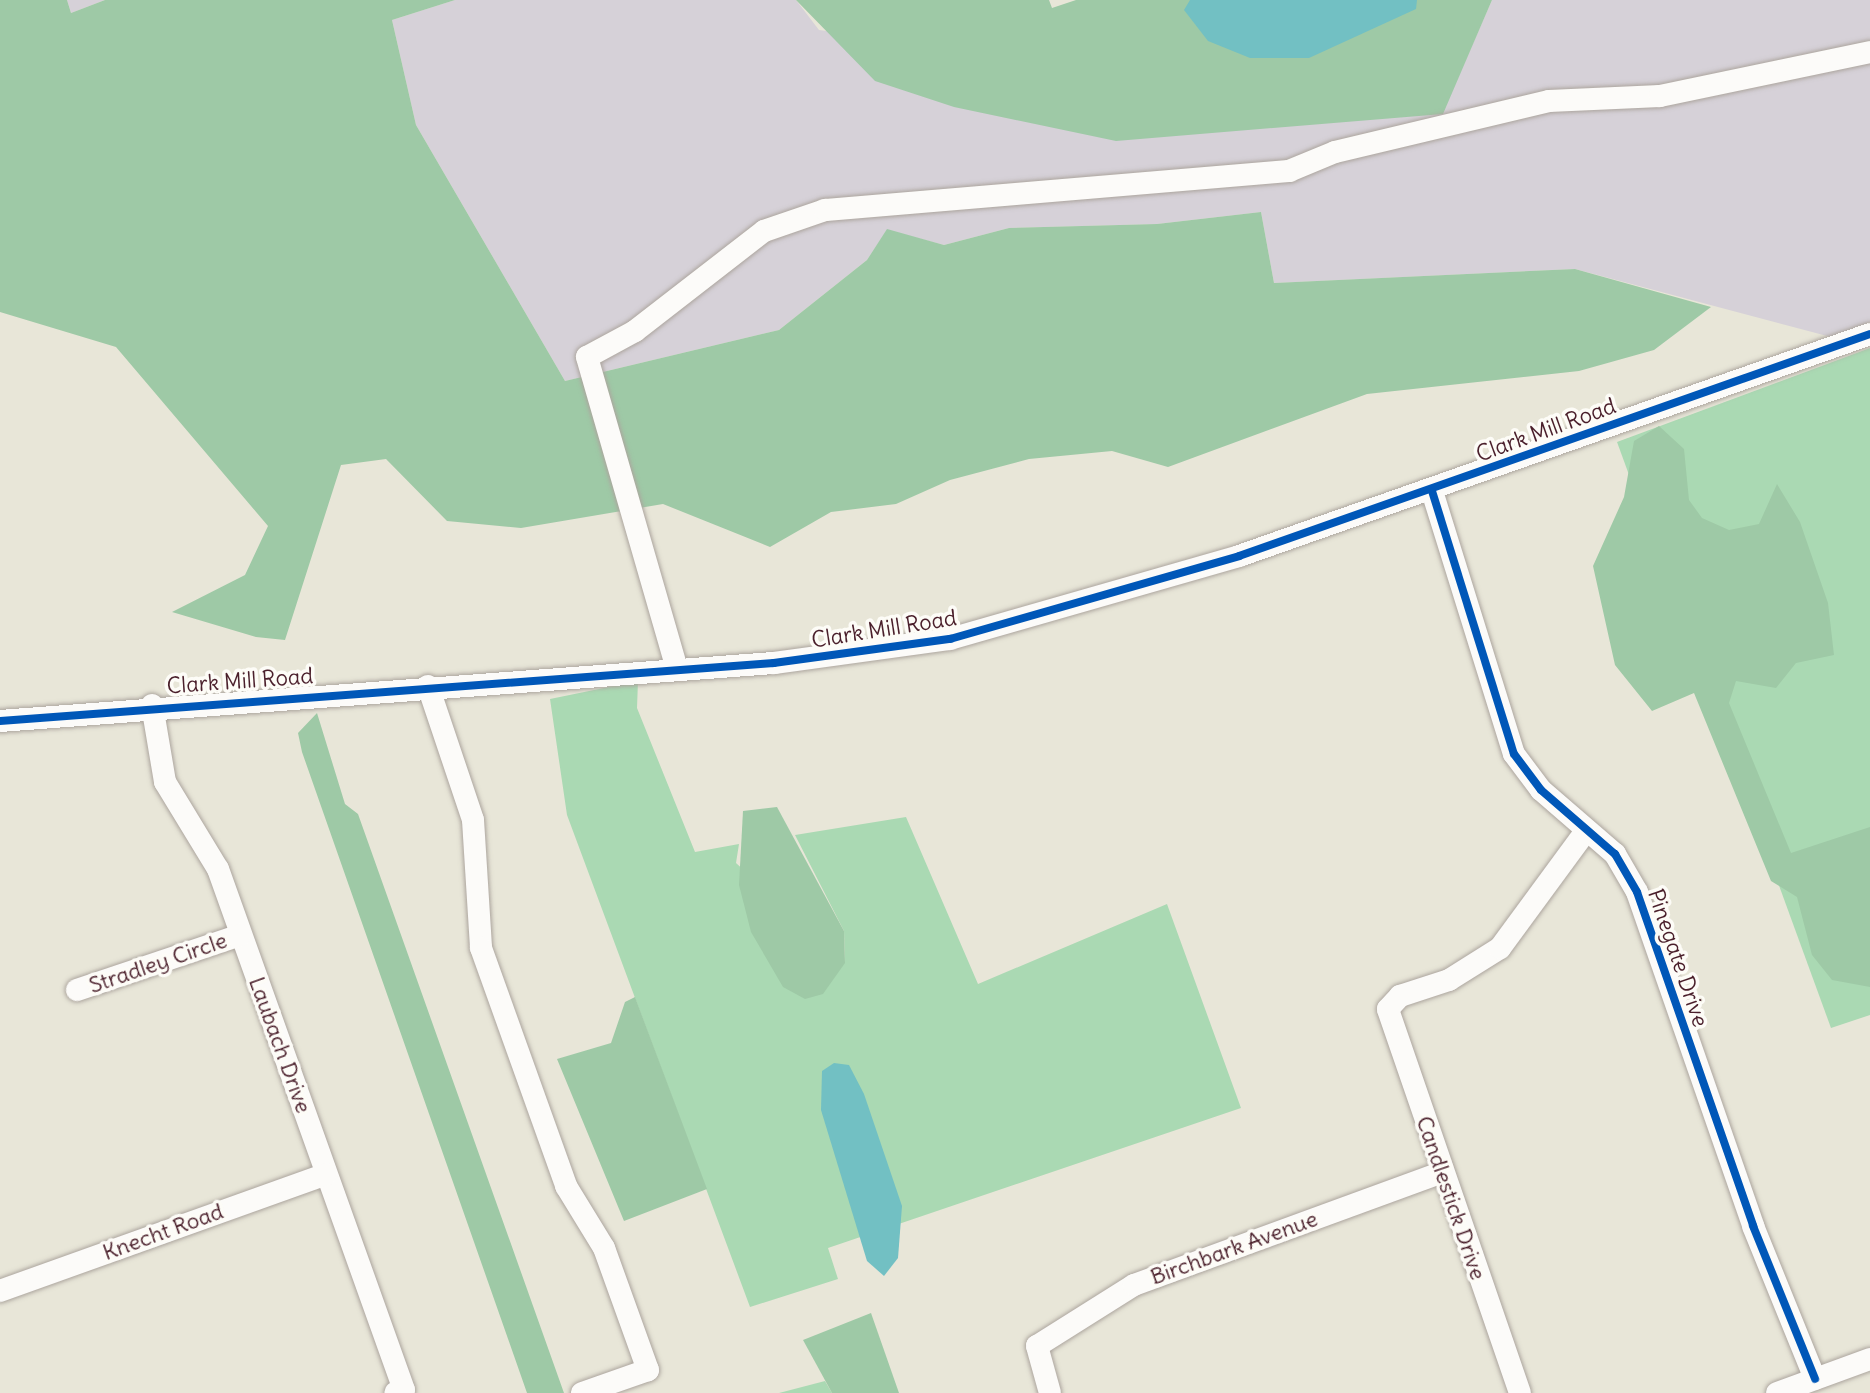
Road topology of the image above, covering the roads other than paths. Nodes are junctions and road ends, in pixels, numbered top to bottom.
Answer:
1 (1870, 52) edge
2 (1870, 334) edge
3 (1432, 491) junction
4 (677, 669) junction
5 (428, 686) junction
6 (152, 705) junction
7 (0, 721) edge
8 (1586, 831) junction
9 (240, 935) junction
10 (77, 990) dead end
11 (1442, 1172) junction
12 (326, 1174) junction
13 (0, 1291) edge
14 (1870, 1359) edge
15 (1815, 1379) junction
16 (399, 1392) edge
17 (582, 1393) edge
18 (1050, 1393) edge
19 (1520, 1393) edge
20 (1777, 1393) edge

1 - 4 street
2 - 3 street, Clark Mill Road
3 - 4 street, Clark Mill Road
3 - 8 street, Pinegate Drive
4 - 5 street, Clark Mill Road
5 - 6 street, Clark Mill Road
5 - 17 street
6 - 7 street, Clark Mill Road
6 - 9 street, Laubach Drive
8 - 11 street, Candlestick Drive
8 - 15 street, Pinegate Drive
9 - 10 street, Stradley Circle
9 - 12 street, Laubach Drive
11 - 18 street, Birchbark Avenue
11 - 19 street, Candlestick Drive
12 - 13 street, Knecht Road
12 - 16 street, Laubach Drive
14 - 15 street
15 - 20 street

